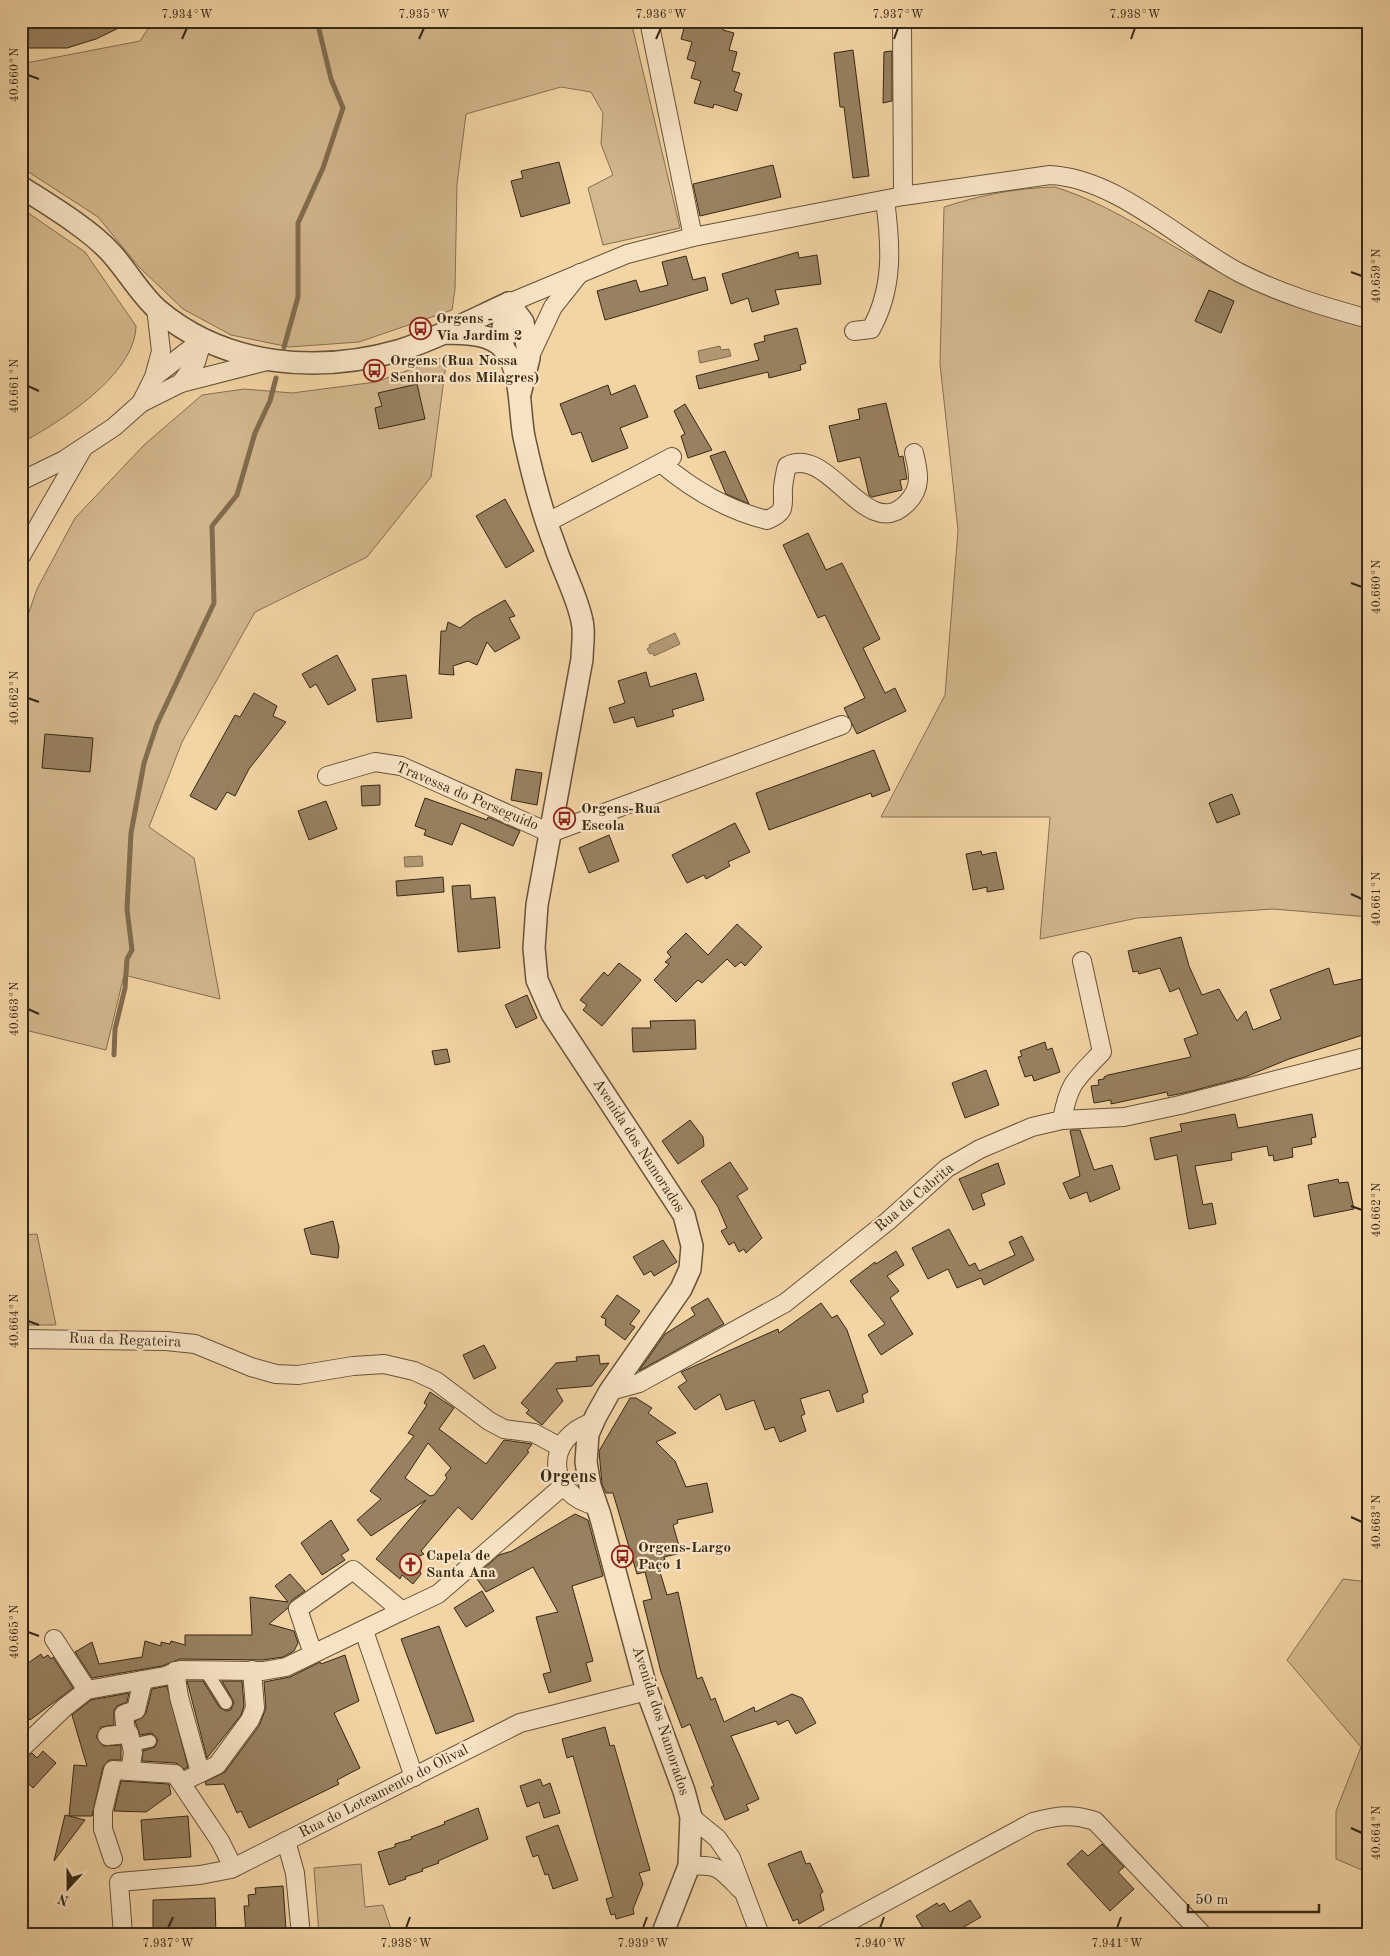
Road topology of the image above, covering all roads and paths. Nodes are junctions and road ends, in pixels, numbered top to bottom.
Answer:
1 (649, 21) edge
2 (902, 21) edge
3 (21, 187) edge
4 (903, 196) junction
5 (885, 200) junction
6 (692, 237) junction
7 (582, 271) junction
8 (509, 303) junction
9 (156, 308) junction
10 (1369, 319) edge
11 (854, 332) dead end
12 (444, 333) junction
13 (203, 339) junction
14 (503, 348) junction
15 (529, 358) junction
16 (267, 361) junction
17 (154, 377) junction
18 (181, 384) junction
19 (520, 395) junction
20 (142, 403) junction
21 (85, 446) junction
22 (914, 453) dead end
23 (21, 481) edge
24 (546, 523) junction
25 (21, 556) edge
26 (842, 724) dead end
27 (326, 776) dead end
28 (550, 833) junction
29 (1082, 960) dead end
30 (1369, 1056) edge
31 (1062, 1120) junction
32 (21, 1338) edge
33 (610, 1391) junction
34 (593, 1422) junction
35 (560, 1447) junction
36 (563, 1486) junction
37 (597, 1506) junction
38 (402, 1611) junction
39 (364, 1631) junction
40 (54, 1639) dead end
41 (313, 1654) junction
42 (252, 1670) junction
43 (175, 1671) junction
44 (206, 1671) junction
45 (143, 1680) junction
46 (87, 1690) junction
47 (647, 1691) junction
48 (226, 1703) dead end
49 (107, 1736) dead end
50 (129, 1739) junction
51 (150, 1741) dead end
52 (21, 1749) edge
53 (134, 1771) junction
54 (200, 1772) junction
55 (414, 1777) junction
56 (182, 1782) junction
57 (691, 1817) junction
58 (286, 1841) junction
59 (113, 1859) dead end
60 (688, 1866) junction
61 (233, 1867) junction
62 (747, 1897) junction
63 (123, 1935) edge
64 (301, 1935) edge
65 (662, 1935) edge
66 (760, 1935) edge
67 (824, 1935) edge
68 (1203, 1935) edge

1 - 6 street
2 - 4 street
3 - 9 street
4 - 5 street
4 - 10 street
5 - 6 street
5 - 11 street
6 - 7 street
7 - 8 street
7 - 15 street
8 - 12 street
8 - 14 street
8 - 15 street
9 - 13 street
9 - 17 street
12 - 14 street
12 - 16 street
13 - 16 street
13 - 17 street
13 - 18 street
14 - 19 street
15 - 19 street
16 - 18 street
17 - 20 street
18 - 20 street
19 - 24 street, Avenida dos Namorados
20 - 21 street
21 - 23 street
21 - 25 street
22 - 24 street
24 - 28 street, Avenida dos Namorados
26 - 28 street
27 - 28 street, Travessa do Perseguido
28 - 33 street, Avenida dos Namorados
29 - 31 street
30 - 31 street, Rua da Cabrita
31 - 33 street, Rua da Cabrita
32 - 35 street, Rua da Regateira
33 - 34 street, Avenida dos Namorados
34 - 35 street
34 - 37 street, Avenida dos Namorados
35 - 36 street
36 - 37 street
36 - 38 street
37 - 47 street, Avenida dos Namorados
38 - 39 street
38 - 41 street
39 - 41 street
39 - 55 street
40 - 46 street
41 - 42 street
42 - 44 street
42 - 54 street
43 - 44 street
43 - 45 street
43 - 54 street
44 - 48 street
45 - 46 street
45 - 50 street
46 - 52 street
47 - 55 street, Rua do Loteamento do Olival
47 - 57 street, Avenida dos Namorados
49 - 50 street
50 - 51 street
50 - 53 street
53 - 56 street
53 - 59 street
54 - 56 street
55 - 58 street, Rua do Loteamento do Olival
56 - 61 street
57 - 60 street, Avenida dos Namorados
57 - 62 street
58 - 61 street, Rua do Loteamento do Olival
58 - 64 street
60 - 62 street
60 - 65 street, Avenida dos Namorados
61 - 63 street, Rua do Loteamento do Olival
62 - 66 street
67 - 68 street

